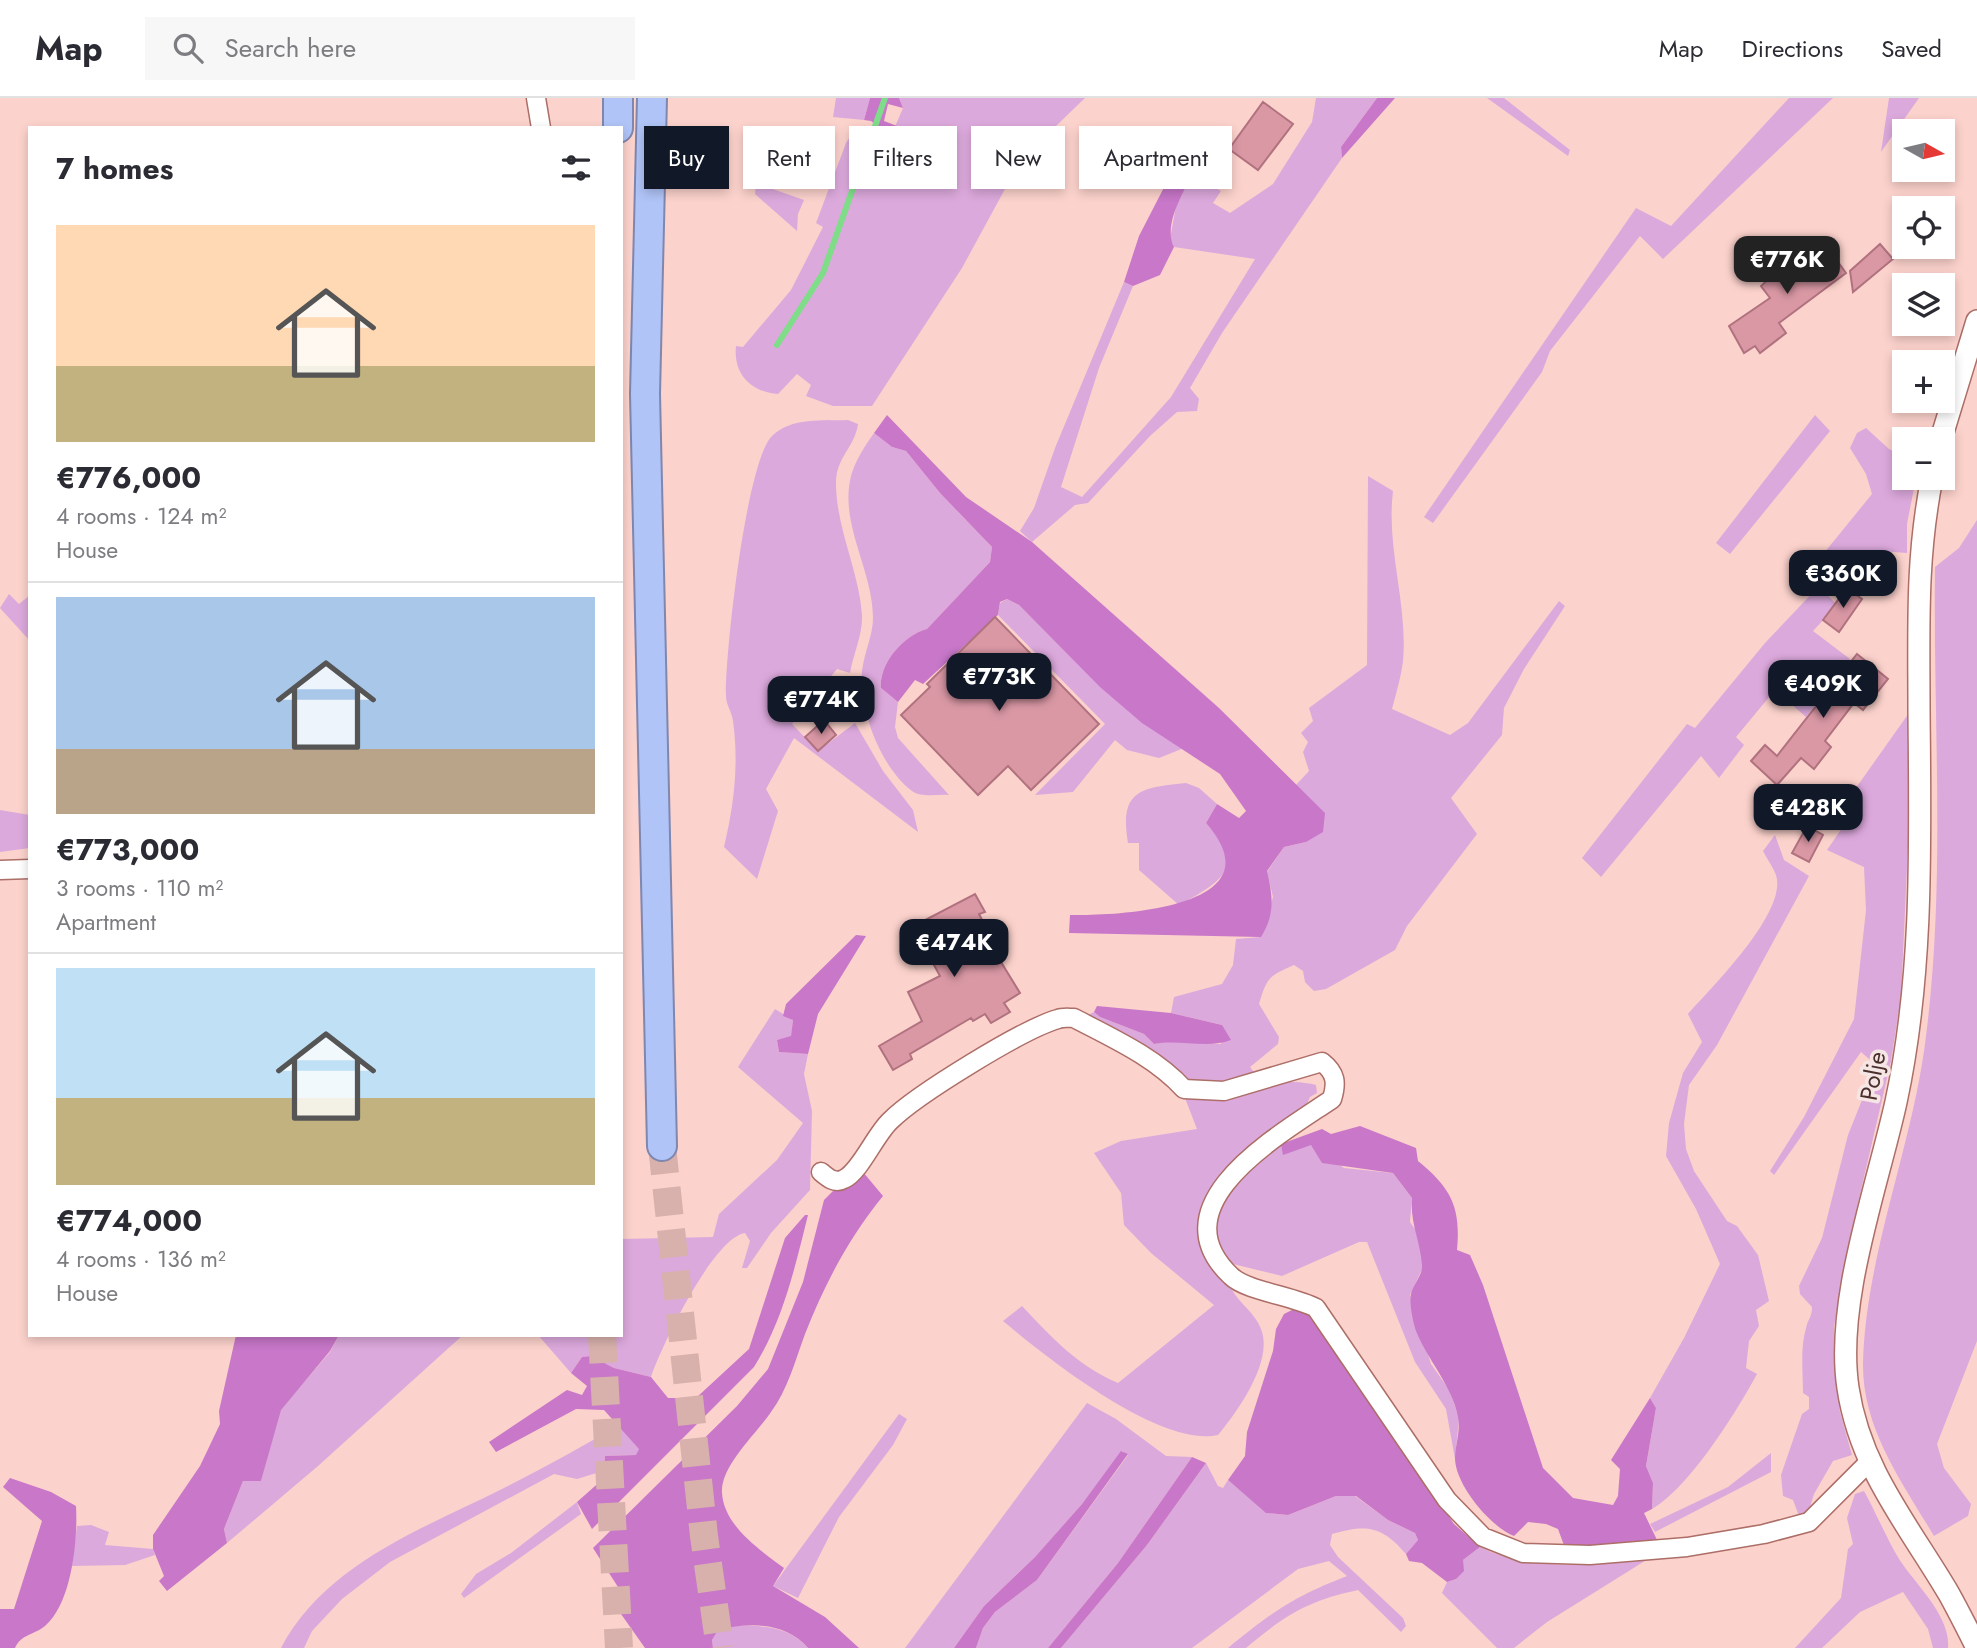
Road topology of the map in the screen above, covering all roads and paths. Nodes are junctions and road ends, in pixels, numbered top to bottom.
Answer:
1 (536, 98) edge
2 (618, 98) edge
3 (652, 98) edge
4 (541, 126) edge
5 (618, 126) edge
6 (1977, 321) edge
7 (1945, 427) edge
8 (1930, 490) edge
9 (28, 869) edge
10 (0, 870) edge
11 (662, 1146) tunnel mouth
12 (821, 1172) dead end
13 (1869, 1462) junction
14 (1977, 1648) edge

1 - 4 street
2 - 5 highway
3 - 11 highway
6 - 7 street
8 - 13 street, Polje
9 - 10 street
12 - 13 street
13 - 14 street, Polje

